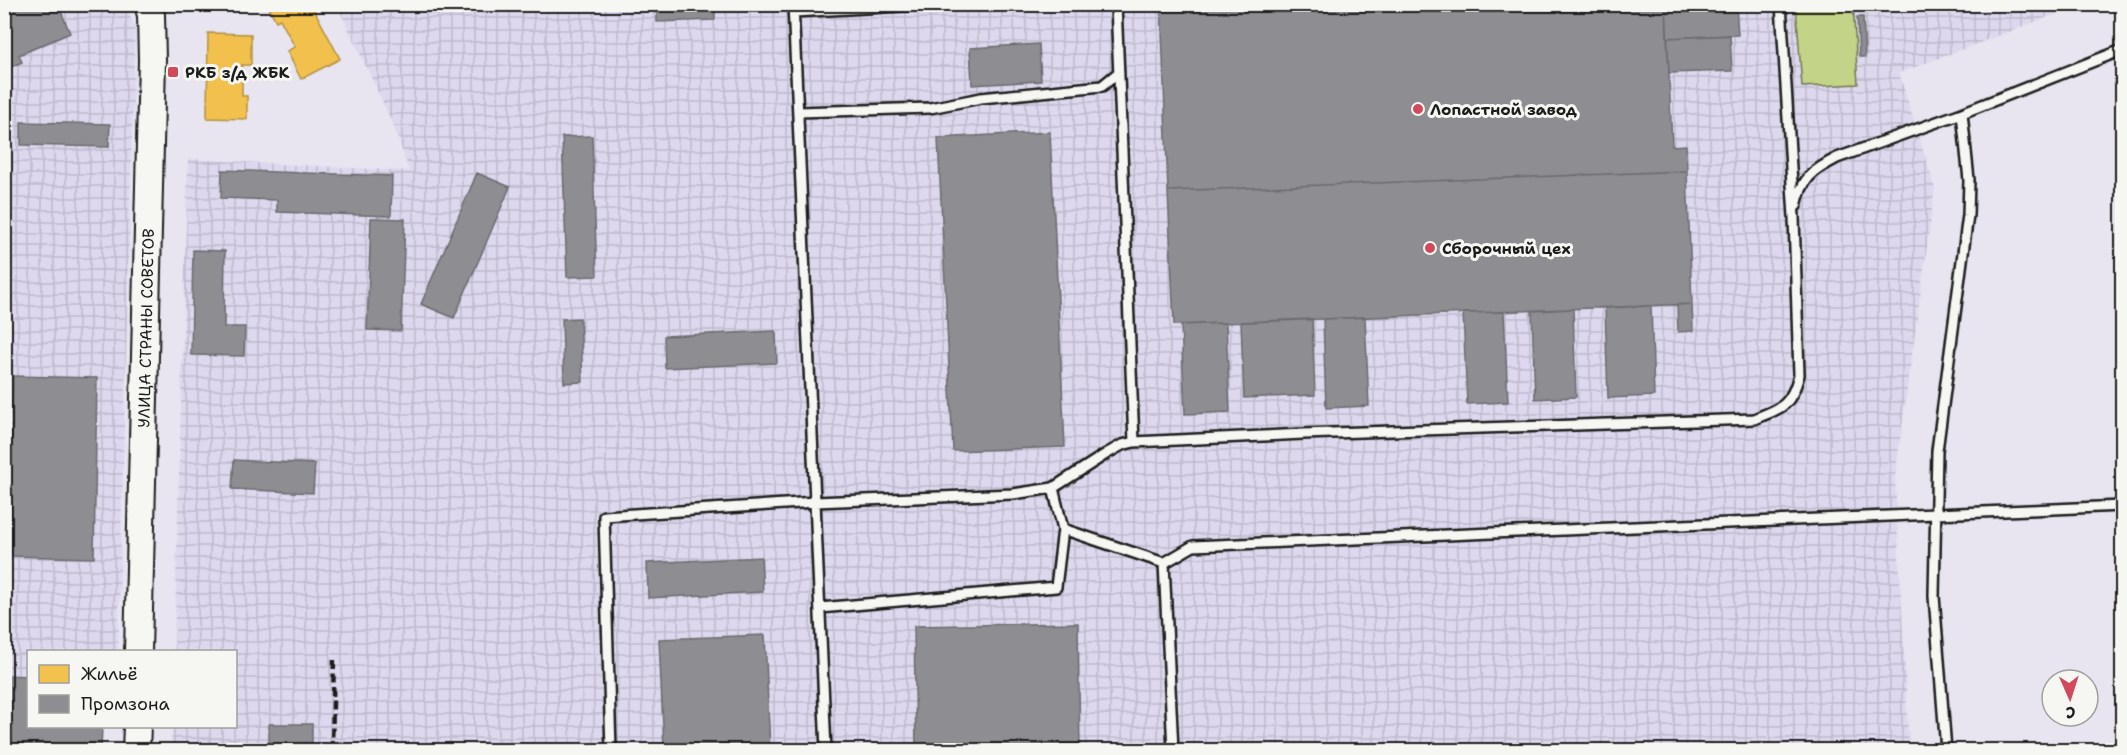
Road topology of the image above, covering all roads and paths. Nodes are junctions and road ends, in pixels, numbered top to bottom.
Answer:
1 (148, 4) edge
2 (939, 4) edge
3 (1116, 4) edge
4 (1781, 4) edge
5 (794, 8) edge
6 (2122, 50) edge
7 (1118, 73) junction
8 (1102, 86) junction
9 (1120, 98) junction
10 (798, 112) junction
11 (1962, 113) junction
12 (1794, 217) junction
13 (1134, 442) junction
14 (1053, 488) junction
15 (815, 502) junction
16 (2122, 506) edge
17 (1935, 516) junction
18 (1063, 529) junction
19 (1164, 563) junction
20 (820, 608) junction
21 (138, 650) edge
22 (136, 728) edge
23 (136, 750) edge
24 (611, 750) edge
25 (826, 750) edge
26 (1173, 750) edge
27 (1946, 750) edge

1 - 21 main road, УЛИЦА СТРАНЫ СОВЕТОВ
2 - 5 lane
3 - 7 lane
4 - 12 lane
5 - 10 lane
6 - 11 lane
7 - 8 lane
7 - 9 lane
8 - 9 lane
8 - 10 lane
9 - 13 lane
10 - 15 lane
11 - 12 lane
11 - 17 lane
12 - 13 lane
13 - 14 lane
14 - 15 lane
14 - 18 lane
15 - 20 lane
15 - 24 lane
16 - 17 lane
17 - 19 lane
17 - 27 lane
18 - 19 lane
18 - 20 lane
19 - 26 lane
20 - 25 lane
22 - 23 main road

